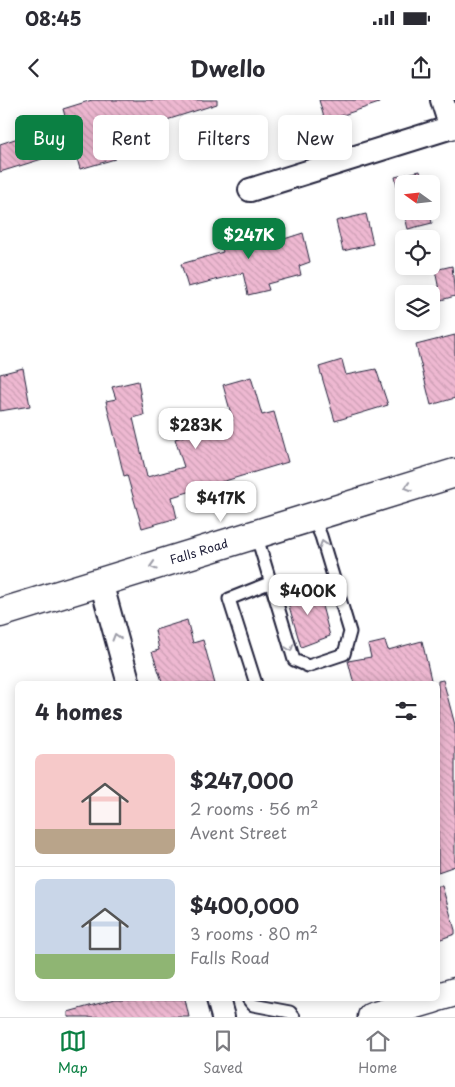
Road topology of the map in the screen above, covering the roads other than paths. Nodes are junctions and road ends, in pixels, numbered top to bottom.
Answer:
1 (442, 100) edge
2 (453, 127) edge
3 (250, 190) dead end
4 (455, 473) edge
5 (312, 517) junction
6 (256, 534) junction
7 (101, 582) junction
8 (269, 582) junction
9 (0, 613) edge
10 (129, 681) edge
11 (255, 681) edge
12 (455, 992) edge
13 (440, 996) edge
14 (219, 1001) edge
15 (250, 1001) edge
16 (426, 1001) edge
17 (223, 1017) edge
18 (294, 1017) edge
19 (372, 1017) edge

1 - 2 street
2 - 3 street
4 -> 5 main road, Falls Road
5 - 6 main road, Falls Road
8 -> 5 lane
6 -> 7 main road, Falls Road
6 - 8 lane
7 - 9 main road, Falls Road
10 -> 7 street
8 - 11 lane
12 - 13 main road
14 - 17 street
15 - 18 lane
16 - 19 main road

